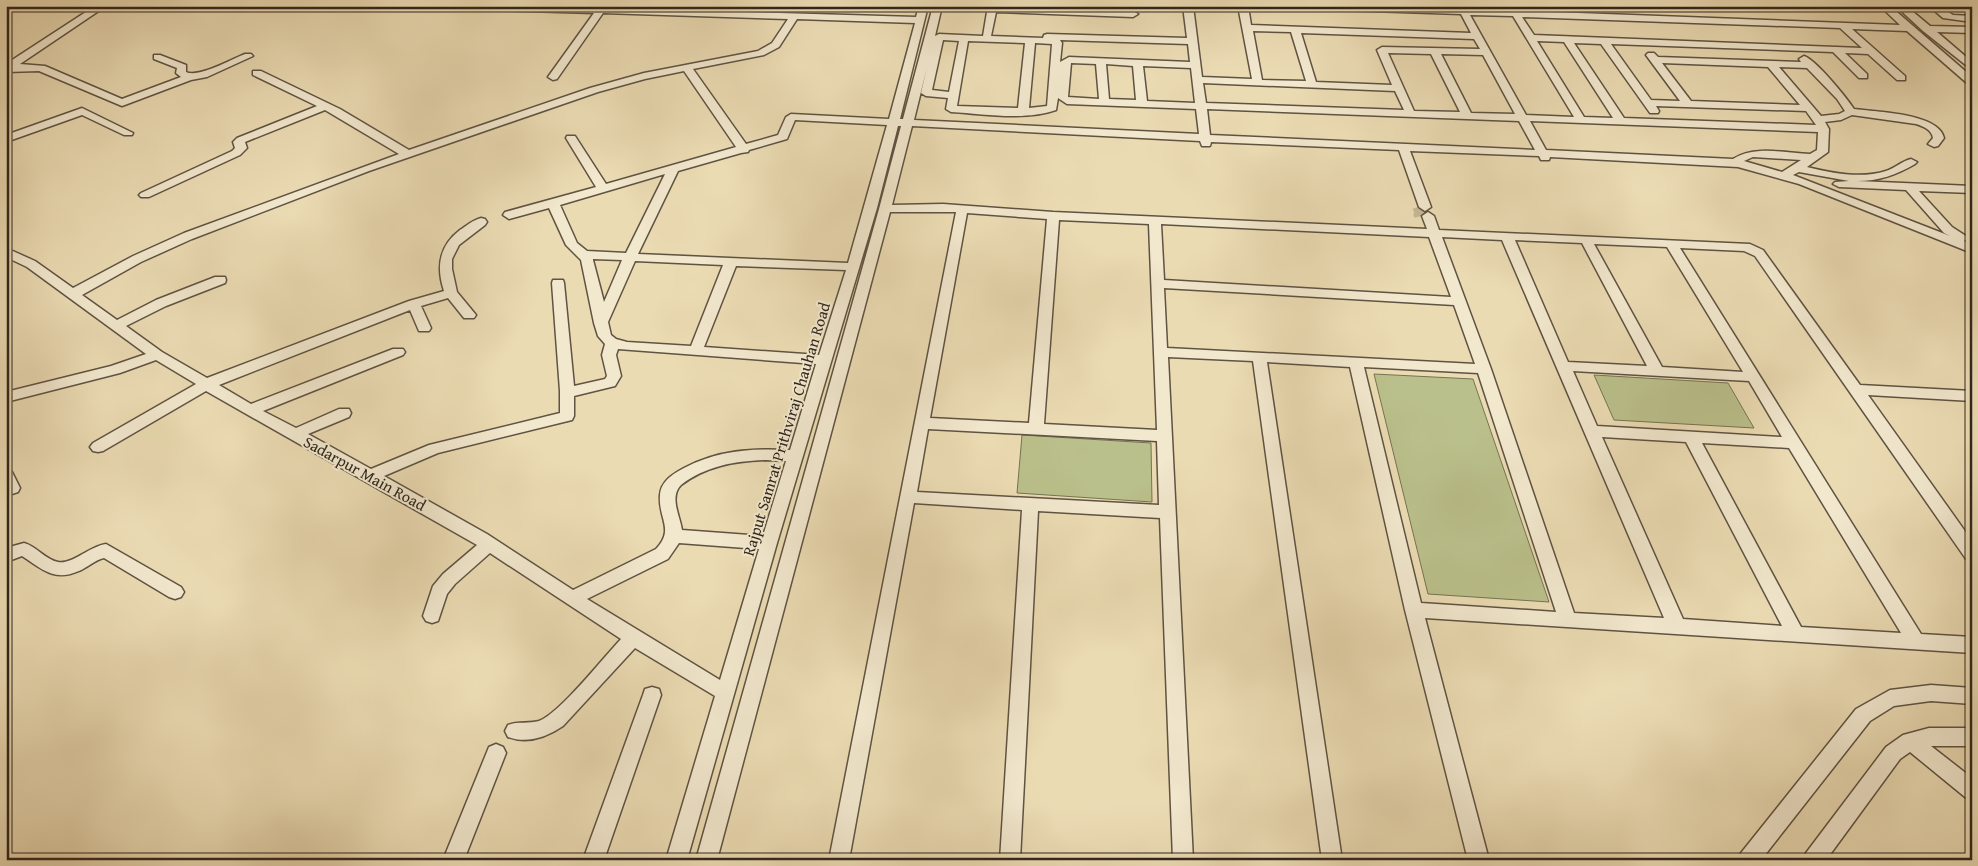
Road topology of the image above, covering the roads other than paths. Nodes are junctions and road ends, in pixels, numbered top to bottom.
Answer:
1 (102, 6) edge
2 (458, 6) edge
3 (938, 6) edge
4 (1188, 6) edge
5 (1244, 6) edge
6 (1308, 6) edge
7 (1615, 6) edge
8 (1884, 6) edge
9 (1900, 6) edge
10 (1933, 6) edge
11 (601, 8) edge
12 (992, 8) edge
13 (1464, 12) junction
14 (922, 13) edge
15 (1516, 14) junction
16 (794, 16) junction
17 (1624, 18) junction
18 (1972, 19) edge
19 (1133, 22) edge
20 (1843, 26) junction
21 (1248, 28) junction
22 (1909, 28) junction
23 (1926, 29) junction
24 (1295, 30) junction
25 (1969, 32) edge
26 (930, 33) junction
27 (987, 35) junction
28 (1477, 36) junction
29 (964, 38) junction
30 (1531, 38) junction
31 (1567, 39) junction
32 (1030, 40) junction
33 (1193, 41) junction
34 (1604, 41) junction
35 (1642, 42) junction
36 (1794, 48) junction
37 (1835, 49) junction
38 (1434, 50) junction
39 (1871, 51) junction
40 (1486, 52) junction
41 (248, 56) dead end
42 (157, 57) dead end
43 (1655, 60) junction
44 (1101, 62) junction
45 (1138, 63) junction
46 (1771, 64) junction
47 (1196, 65) junction
48 (1811, 66) junction
49 (686, 67) junction
50 (1972, 67) edge
51 (7, 68) edge
52 (257, 73) dead end
53 (1863, 76) dead end
54 (189, 77) junction
55 (553, 77) dead end
56 (1901, 78) dead end
57 (1198, 80) junction
58 (1972, 82) edge
59 (1258, 83) junction
60 (1312, 85) junction
61 (1399, 88) junction
62 (952, 95) junction
63 (1104, 102) junction
64 (1648, 102) junction
65 (122, 103) junction
66 (1142, 104) junction
67 (1688, 104) junction
68 (325, 106) junction
69 (1201, 106) junction
70 (1808, 108) junction
71 (981, 110) junction
72 (994, 111) junction
73 (1023, 112) junction
74 (1851, 112) junction
75 (1410, 113) junction
76 (1467, 115) junction
77 (92, 116) junction
78 (1522, 117) junction
79 (1581, 120) junction
80 (1620, 121) junction
81 (1663, 123) junction
82 (1821, 124) junction
83 (899, 126) junction
84 (980, 126) junction
85 (993, 127) junction
86 (128, 134) dead end
87 (571, 138) dead end
88 (6, 139) edge
89 (1206, 141) junction
90 (1934, 144) dead end
91 (744, 150) junction
92 (1400, 150) junction
93 (409, 155) junction
94 (1543, 155) junction
95 (1814, 158) junction
96 (1911, 162) dead end
97 (1735, 164) junction
98 (1798, 168) junction
99 (672, 170) junction
100 (1784, 176) junction
101 (1839, 184) dead end
102 (1909, 187) junction
103 (603, 189) junction
104 (1972, 190) edge
105 (145, 195) dead end
106 (552, 203) junction
107 (885, 209) junction
108 (960, 210) junction
109 (509, 214) dead end
110 (1053, 216) junction
111 (1155, 221) junction
112 (481, 222) dead end
113 (1430, 234) junction
114 (1507, 237) junction
115 (1586, 240) junction
116 (1972, 242) edge
117 (1672, 245) junction
118 (1972, 249) edge
119 (6, 252) edge
120 (584, 255) junction
121 (1972, 256) edge
122 (630, 257) junction
123 (731, 262) junction
124 (853, 267) junction
125 (220, 280) dead end
126 (558, 283) dead end
127 (1158, 284) junction
128 (451, 293) junction
129 (73, 294) junction
130 (1458, 301) junction
131 (414, 304) junction
132 (469, 315) dead end
133 (601, 323) junction
134 (117, 326) junction
135 (424, 328) dead end
136 (612, 343) junction
137 (696, 350) junction
138 (398, 352) dead end
139 (1161, 352) junction
140 (158, 355) junction
141 (1259, 357) junction
142 (825, 360) junction
143 (1356, 364) junction
144 (1565, 366) junction
145 (1484, 370) junction
146 (1657, 371) junction
147 (1755, 377) junction
148 (207, 384) junction
149 (1856, 390) junction
150 (567, 391) junction
151 (6, 397) edge
152 (1969, 398) edge
153 (250, 410) junction
154 (344, 413) dead end
155 (921, 423) junction
156 (1036, 429) junction
157 (1592, 431) junction
158 (295, 434) junction
159 (1165, 436) junction
160 (1690, 436) junction
161 (1794, 442) junction
162 (98, 447) dead end
163 (795, 456) junction
164 (370, 476) junction
165 (908, 497) junction
166 (1030, 504) junction
167 (1168, 512) junction
168 (675, 536) junction
169 (769, 543) junction
170 (489, 544) junction
171 (1972, 554) edge
172 (6, 556) edge
173 (175, 592) dead end
174 (573, 598) junction
175 (1414, 610) junction
176 (432, 616) dead end
177 (1568, 620) junction
178 (1677, 627) junction
179 (1796, 635) junction
180 (632, 638) junction
181 (1918, 643) junction
182 (1972, 646) edge
183 (725, 693) junction
184 (652, 695) dead end
185 (1972, 696) edge
186 (515, 731) dead end
187 (1972, 737) edge
188 (1910, 741) junction
189 (496, 752) dead end
190 (1972, 790) edge
191 (453, 860) edge
192 (593, 860) edge
193 (676, 860) edge
194 (706, 860) edge
195 (839, 860) edge
196 (1010, 860) edge
197 (1183, 860) edge
198 (1332, 860) edge
199 (1479, 860) edge
200 (1748, 860) edge
201 (1813, 860) edge

1 - 51 street
2 - 11 street
3 - 26 street, Rajput Samrat Prithviraj Chauhan Road
4 - 33 street
5 - 21 street
6 - 13 street
7 - 17 street
8 - 22 street
9 - 23 street
10 - 18 street
11 - 16 street
11 - 55 street
12 - 19 street
12 - 27 street
13 - 15 street
13 - 28 street
14 - 16 street
14 - 83 street, Rajput Samrat Prithviraj Chauhan Road
15 - 17 street
15 - 30 street
16 - 49 street
17 - 20 street
19 - 27 street
19 - 33 street
20 - 22 street
20 - 39 street
21 - 24 street
21 - 59 street
22 - 58 street
23 - 25 street
23 - 50 street
24 - 28 street
24 - 60 street
26 - 27 street
26 - 83 street, Rajput Samrat Prithviraj Chauhan Road
28 - 40 street
29 - 32 street
29 - 62 street
29 - 62 street
30 - 31 street
30 - 79 street
31 - 34 street
31 - 80 street
32 - 73 street
32 - 73 street
33 - 47 street
34 - 35 street
34 - 64 street
35 - 36 street
35 - 43 street
36 - 37 street
36 - 48 street
37 - 39 street
37 - 53 street
38 - 40 street
38 - 61 street
38 - 76 street
39 - 56 street
40 - 78 street
41 - 54 street
42 - 54 street
43 - 46 street
43 - 67 street
44 - 45 street
44 - 63 street
44 - 63 street
45 - 47 street
45 - 66 street
46 - 48 street
46 - 70 street
47 - 57 street
48 - 74 street
49 - 91 street
49 - 93 street
51 - 65 street
52 - 68 street
54 - 65 street
57 - 59 street
57 - 69 street
59 - 60 street
60 - 61 street
61 - 75 street
62 - 71 street
63 - 66 street
64 - 67 street
64 - 81 street
65 - 77 street
66 - 69 street
67 - 70 street
68 - 93 street
68 - 105 street
69 - 75 street
69 - 89 street
70 - 82 street
71 - 72 street
71 - 84 street
72 - 73 street
72 - 85 street
74 - 82 street
74 - 90 street
75 - 76 street
76 - 78 street
77 - 86 street
77 - 88 street
78 - 79 street
78 - 94 street
79 - 80 street
80 - 81 street
81 - 82 street
82 - 95 street
83 - 84 street
83 - 89 street
83 - 91 street
83 - 107 street, Rajput Samrat Prithviraj Chauhan Road
83 - 124 street, Rajput Samrat Prithviraj Chauhan Road
84 - 85 street
85 - 89 street
87 - 103 street
89 - 92 street
91 - 99 street
92 - 94 street
92 - 113 street
93 - 129 street
94 - 97 street
95 - 97 street
95 - 98 street
96 - 98 street
97 - 100 street
97 - 121 street
98 - 100 street
99 - 103 street
99 - 122 street
100 - 118 street
101 - 102 street
102 - 104 street
102 - 116 street
103 - 106 street
106 - 109 street
106 - 120 street
107 - 108 street
107 - 194 street, Rajput Samrat Prithviraj Chauhan Road
108 - 110 street
108 - 155 street
110 - 111 street
110 - 156 street
111 - 113 street
111 - 127 street
112 - 128 street
113 - 114 street
113 - 130 street
114 - 115 street
114 - 144 street
115 - 117 street
115 - 146 street
117 - 147 street
117 - 149 street
119 - 129 street, Sadarpur Main Road
120 - 122 street
120 - 133 street
122 - 123 street
122 - 133 street
123 - 124 street
123 - 137 street
124 - 142 street, Rajput Samrat Prithviraj Chauhan Road
125 - 134 street
126 - 150 street
127 - 130 street
127 - 139 street
128 - 131 street
128 - 132 street
129 - 134 street, Sadarpur Main Road
130 - 145 street
131 - 135 street
131 - 148 street
133 - 136 street
134 - 140 street, Sadarpur Main Road
136 - 137 street
136 - 150 street
137 - 142 street
138 - 153 street
139 - 141 street
139 - 159 street
140 - 148 street, Sadarpur Main Road
140 - 151 street
141 - 143 street
141 - 198 street
142 - 163 street, Rajput Samrat Prithviraj Chauhan Road
143 - 145 street
143 - 175 street
144 - 146 street
144 - 157 street
145 - 177 street
146 - 147 street
147 - 161 street
148 - 153 street, Sadarpur Main Road
148 - 162 street
149 - 152 street
149 - 171 street
150 - 164 street
153 - 158 street, Sadarpur Main Road
154 - 158 street
155 - 156 street
155 - 165 street
156 - 159 street
157 - 160 street
157 - 178 street
158 - 164 street, Sadarpur Main Road
159 - 167 street
160 - 161 street
160 - 179 street
161 - 181 street
163 - 168 street
163 - 169 street, Rajput Samrat Prithviraj Chauhan Road
164 - 170 street, Sadarpur Main Road
165 - 166 street
165 - 195 street
166 - 167 street
166 - 196 street
167 - 197 street
168 - 169 street
168 - 174 street
169 - 183 street, Rajput Samrat Prithviraj Chauhan Road
170 - 174 street, Sadarpur Main Road
170 - 176 street
172 - 173 street
174 - 180 street, Sadarpur Main Road
175 - 177 street
175 - 199 street
177 - 178 street
178 - 179 street
179 - 181 street
180 - 183 street, Sadarpur Main Road
180 - 186 street
181 - 182 street
183 - 193 street, Rajput Samrat Prithviraj Chauhan Road
184 - 192 street
185 - 200 street
187 - 188 street
188 - 190 street
188 - 201 street
189 - 191 street

